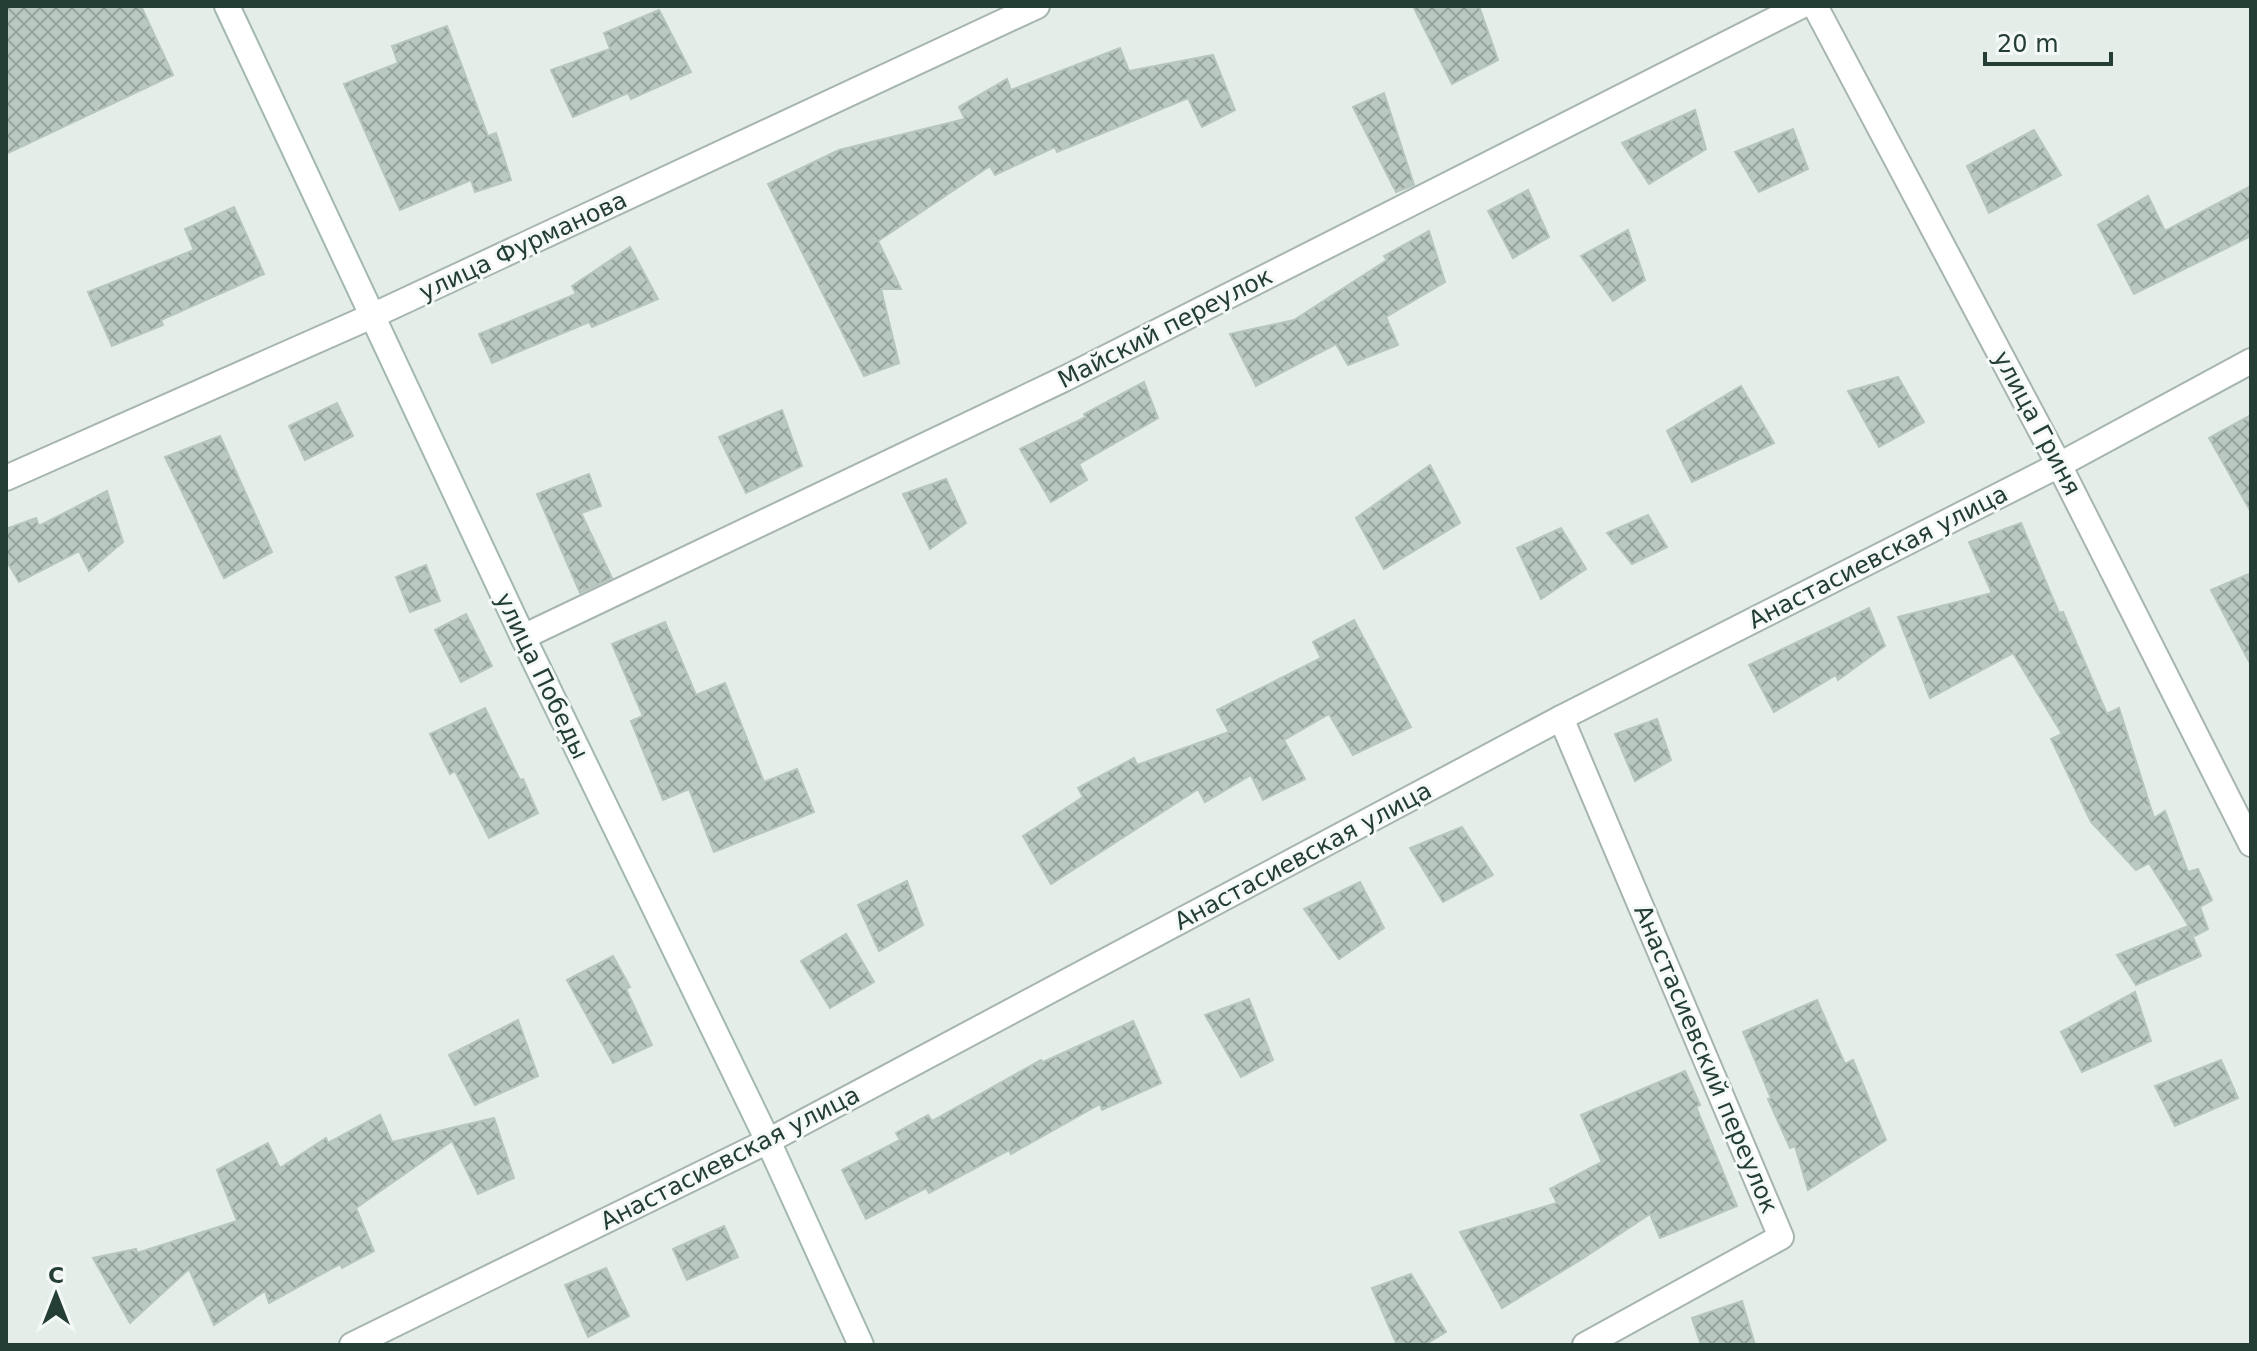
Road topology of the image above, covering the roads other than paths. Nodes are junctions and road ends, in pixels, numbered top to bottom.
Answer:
1 (227, 6) edge
2 (1037, 6) edge
3 (1801, 6) edge
4 (1815, 6) edge
5 (372, 316) junction
6 (2251, 361) edge
7 (2059, 465) junction
8 (6, 478) edge
9 (523, 637) junction
10 (1561, 718) junction
11 (2251, 844) edge
12 (768, 1141) junction
13 (352, 1345) edge
14 (861, 1345) edge
15 (1585, 1345) edge

1 - 5 street, улица Победы
2 - 5 street, улица Фурманова
3 - 9 street, Майский переулок
4 - 7 street, улица Гриня
5 - 8 street, улица Фурманова
5 - 9 street, улица Победы
6 - 7 street, Анастасиевская улица
7 - 10 street, Анастасиевская улица
7 - 11 street, улица Гриня
9 - 12 street, улица Победы
10 - 12 street, Анастасиевская улица
10 - 15 street, Анастасиевский переулок
12 - 13 street, Анастасиевская улица
12 - 14 street, улица Победы

